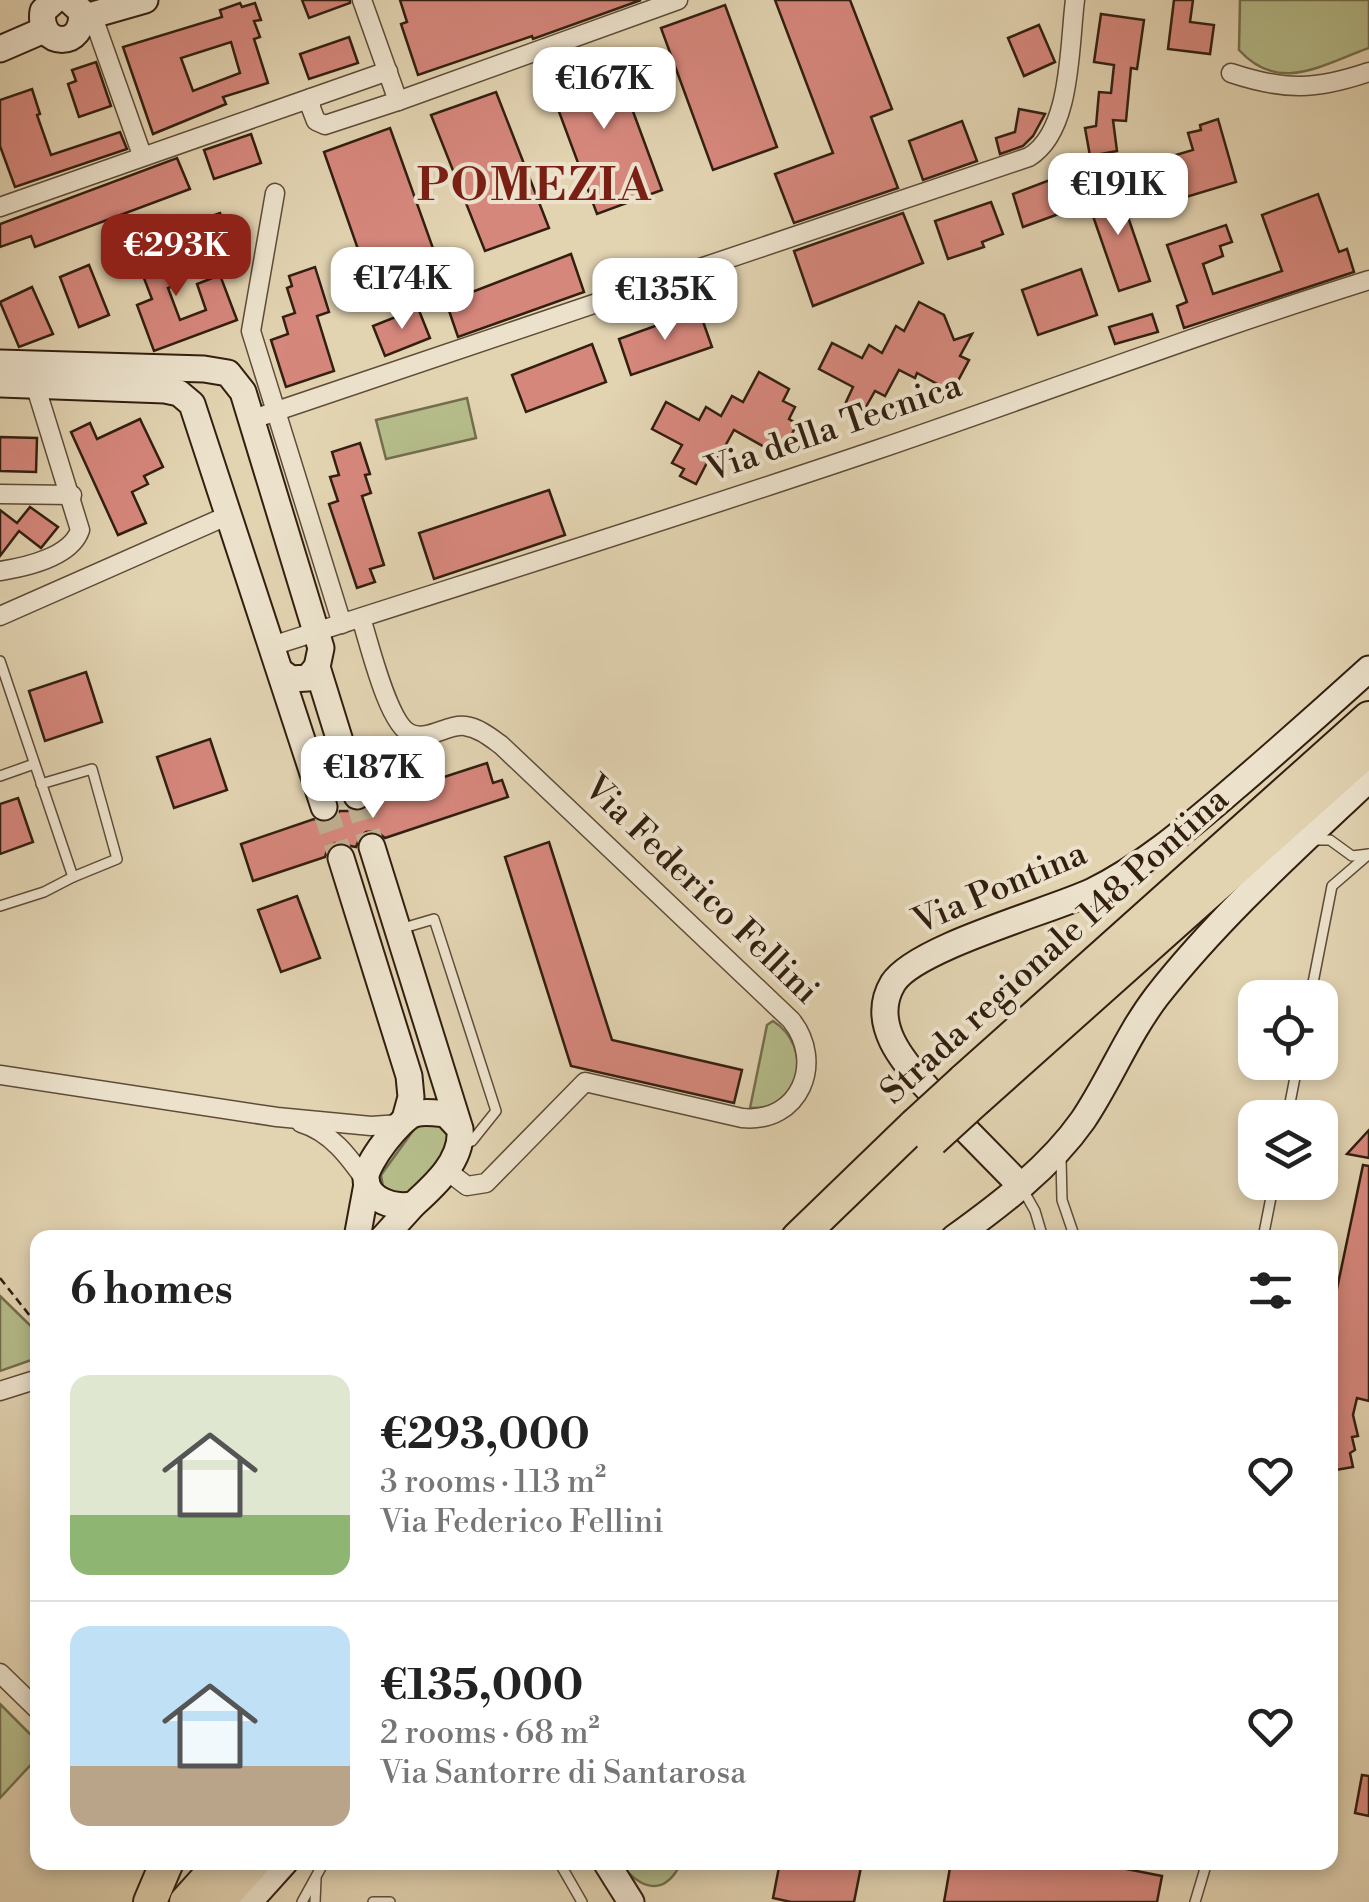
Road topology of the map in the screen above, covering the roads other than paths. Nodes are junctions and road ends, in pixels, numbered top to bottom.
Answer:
1 (55, 0) edge
2 (145, 0) edge
3 (362, 0) edge
4 (678, 0) edge
5 (1075, 0) edge
6 (82, 12) edge
7 (44, 30) junction
8 (0, 49) edge
9 (388, 71) junction
10 (1369, 72) edge
11 (1232, 73) dead end
12 (311, 98) junction
13 (398, 101) junction
14 (142, 155) junction
15 (274, 193) dead end
16 (0, 206) edge
17 (1369, 280) edge
18 (261, 362) junction
19 (0, 363) edge
20 (220, 370) junction
21 (34, 374) junction
22 (0, 384) edge
23 (196, 409) junction
24 (264, 415) junction
25 (0, 494) edge
26 (72, 496) junction
27 (229, 515) junction
28 (0, 571) edge
29 (0, 616) edge
30 (361, 618) junction
31 (330, 628) junction
32 (272, 646) junction
33 (0, 661) edge
34 (317, 667) junction
35 (1369, 669) edge
36 (281, 672) junction
37 (1369, 718) edge
38 (1369, 750) edge
39 (34, 764) junction
40 (0, 776) edge
41 (1369, 779) edge
42 (41, 784) junction
43 (357, 796) tunnel mouth
44 (324, 807) tunnel mouth
45 (1302, 842) junction
46 (374, 850) joint
47 (1369, 854) edge
48 (342, 861) joint
49 (73, 877) junction
50 (0, 906) edge
51 (400, 929) junction
52 (1314, 980) edge
53 (417, 991) junction
54 (386, 1002) junction
55 (0, 1074) edge
56 (928, 1090) dead end
57 (970, 1090) junction
58 (276, 1117) junction
59 (403, 1122) junction
60 (968, 1132) dead end
61 (924, 1133) junction
62 (460, 1137) junction
63 (1062, 1146) junction
64 (446, 1170) junction
65 (367, 1183) junction
66 (1021, 1186) junction
67 (1270, 1200) edge
68 (412, 1206) junction
69 (358, 1230) edge
70 (390, 1230) edge
71 (808, 1230) edge
72 (836, 1230) edge
73 (964, 1230) edge
74 (1041, 1230) edge
75 (1072, 1230) edge
76 (1265, 1230) edge
77 (30, 1382) edge
78 (0, 1391) edge
79 (0, 1673) edge
80 (30, 1702) edge
81 (164, 1870) edge
82 (318, 1870) edge
83 (320, 1870) edge
84 (564, 1870) edge
85 (611, 1870) edge
86 (1205, 1870) edge
87 (245, 1872) edge
88 (150, 1902) edge
89 (186, 1902) edge
90 (218, 1902) edge
91 (302, 1902) edge
92 (315, 1902) edge
93 (374, 1902) edge
94 (390, 1902) edge
95 (582, 1902) edge
96 (630, 1902) edge
97 (1195, 1902) edge

1 - 7 street
2 - 6 street
3 - 9 street
4 - 13 street
5 - 24 street
6 - 7 street
6 - 14 street
7 - 8 street
9 - 12 street
9 - 13 street
10 - 11 street
12 - 13 street
12 - 14 street
14 - 16 street
15 - 18 street
17 - 30 street, Via della Tecnica
18 - 20 street
18 - 24 street
19 - 21 street
20 - 21 street
20 - 23 street
20 - 24 street
21 - 22 street
21 - 23 street
21 - 26 street
23 - 27 street
24 - 31 street
25 - 26 street
26 - 28 street
27 - 29 street
27 - 32 street
30 - 31 street, Via della Tecnica
30 - 64 street, Via Federico Fellini
31 - 32 street, Via della Tecnica
31 - 34 street
32 - 36 street
33 - 39 lane
34 - 36 street
34 - 43 street
35 - 56 street, Via Pontina
36 - 44 street
37 - 57 highway, Strada regionale 148 Pontina
38 - 57 highway
39 - 40 lane
39 - 42 lane
41 - 45 street
42 - 49 lane
42 - 49 lane
45 - 47 lane
45 - 63 street
46 - 48 street
46 - 51 street
47 - 52 lane
48 - 54 street
49 - 50 lane
51 - 53 street
51 - 62 lane
53 - 54 street
53 - 62 street
54 - 59 street
55 - 58 street
57 - 61 highway, Strada regionale 148 Pontina, bridge
58 - 59 street
58 - 65 street
59 - 62 street
59 - 65 street
60 - 66 street
61 - 71 highway, Strada regionale 148 Pontina
61 - 72 highway, Strada regionale 148 Pontina
62 - 64 street
63 - 66 street
63 - 75 lane
64 - 68 street
65 - 68 street
65 - 69 street
66 - 73 street
66 - 74 lane
67 - 76 lane
68 - 70 street
77 - 78 street
79 - 80 street
81 - 88 highway
82 - 91 lane
83 - 92 lane
84 - 95 lane
85 - 96 street
86 - 97 lane
87 - 89 highway
87 - 90 highway
93 - 94 lane

